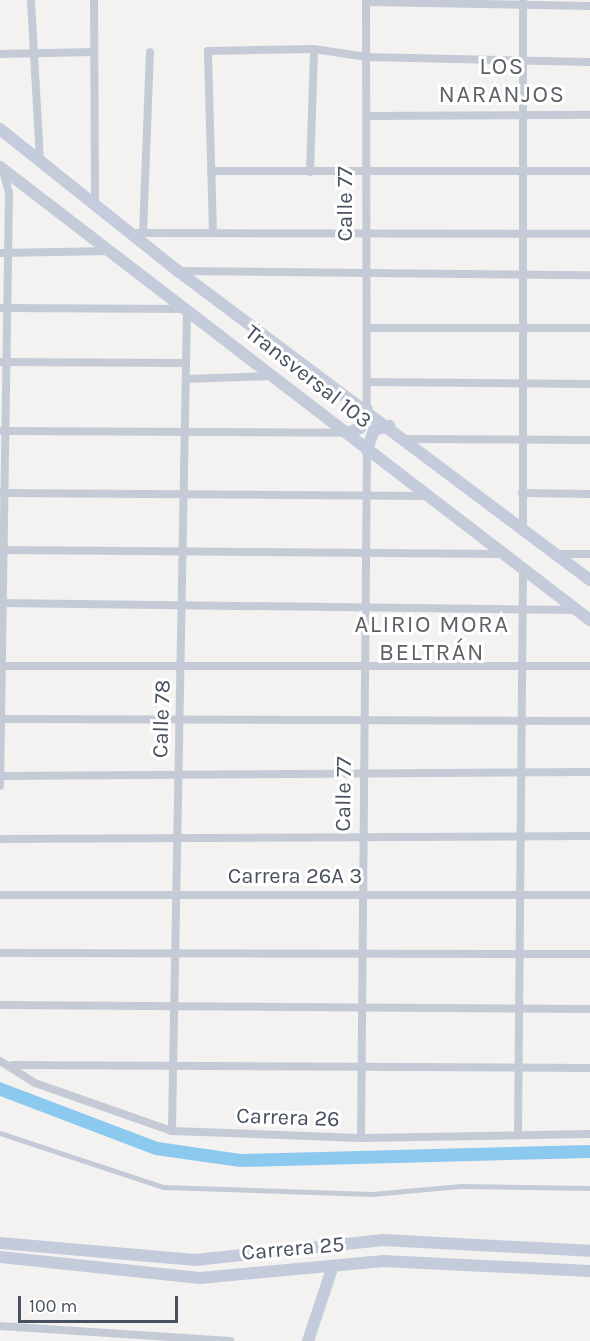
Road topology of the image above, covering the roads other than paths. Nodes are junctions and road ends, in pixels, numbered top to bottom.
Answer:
1 (31, 0) edge
2 (93, 0) edge
3 (366, 1) edge
4 (523, 3) edge
5 (590, 6) edge
6 (314, 49) junction
7 (94, 52) junction
8 (150, 52) dead end
9 (0, 54) edge
10 (34, 54) junction
11 (366, 57) junction
12 (523, 61) junction
13 (590, 62) edge
14 (523, 115) junction
15 (590, 115) edge
16 (367, 116) junction
17 (0, 129) edge
18 (40, 160) junction
19 (1, 168) edge
20 (212, 171) junction
21 (523, 171) junction
22 (590, 171) edge
23 (310, 172) junction
24 (367, 173) junction
25 (25, 186) junction
26 (6, 196) edge
27 (95, 203) junction
28 (139, 233) junction
29 (213, 233) junction
30 (367, 234) junction
31 (523, 234) junction
32 (590, 234) edge
33 (112, 251) junction
34 (4, 253) edge
35 (178, 271) junction
36 (368, 273) junction
37 (522, 274) junction
38 (590, 275) edge
39 (4, 308) edge
40 (187, 309) junction
41 (523, 327) junction
42 (368, 328) junction
43 (590, 328) edge
44 (3, 362) edge
45 (186, 363) junction
46 (274, 376) junction
47 (186, 379) junction
48 (368, 382) junction
49 (523, 383) junction
50 (590, 384) edge
51 (367, 409) junction
52 (389, 426) junction
53 (3, 431) edge
54 (347, 433) junction
55 (185, 434) junction
56 (406, 439) junction
57 (522, 440) junction
58 (590, 440) edge
59 (367, 450) junction
60 (2, 493) edge
61 (522, 494) junction
62 (590, 494) edge
63 (184, 495) junction
64 (426, 496) junction
65 (369, 497) junction
66 (523, 528) junction
67 (2, 550) edge
68 (184, 551) junction
69 (369, 553) junction
70 (506, 554) junction
71 (590, 554) edge
72 (557, 555) junction
73 (523, 568) junction
74 (590, 580) edge
75 (2, 603) edge
76 (184, 606) junction
77 (523, 606) junction
78 (368, 608) junction
79 (577, 610) junction
80 (590, 620) edge
81 (1, 666) edge
82 (182, 666) junction
83 (367, 666) junction
84 (522, 666) junction
85 (590, 666) edge
86 (1, 719) edge
87 (181, 719) junction
88 (366, 720) junction
89 (522, 720) junction
90 (590, 720) edge
91 (521, 771) junction
92 (590, 772) edge
93 (366, 774) junction
94 (0, 776) edge
95 (179, 778) junction
96 (0, 786) edge
97 (521, 834) junction
98 (365, 835) junction
99 (590, 836) edge
100 (0, 839) edge
101 (180, 839) junction
102 (520, 892) junction
103 (178, 894) junction
104 (0, 895) edge
105 (590, 895) edge
106 (364, 896) junction
107 (178, 952) junction
108 (363, 952) junction
109 (0, 953) edge
110 (520, 953) junction
111 (590, 954) edge
112 (0, 1005) edge
113 (177, 1006) junction
114 (519, 1009) junction
115 (590, 1009) edge
116 (362, 1010) junction
117 (0, 1061) edge
118 (11, 1065) junction
119 (174, 1065) junction
120 (519, 1065) junction
121 (362, 1066) junction
122 (590, 1068) edge
123 (172, 1131) junction
124 (0, 1132) edge
125 (518, 1134) junction
126 (590, 1134) edge
127 (361, 1138) junction
128 (590, 1188) edge
129 (0, 1243) edge
130 (590, 1251) edge
131 (0, 1257) edge
132 (333, 1266) junction
133 (590, 1271) edge
134 (0, 1326) edge
135 (211, 1340) edge
136 (231, 1341) edge
137 (308, 1341) edge

1 - 10 street
2 - 7 street
3 - 4 street
3 - 11 street, Calle 77
4 - 5 street
4 - 12 street
6 - 11 street
6 - 20 street
6 - 23 street
7 - 10 street
7 - 27 street
8 - 28 street
9 - 10 street
10 - 18 street
11 - 12 street
11 - 16 street, Calle 77
12 - 13 street
12 - 14 street
14 - 15 street
14 - 16 street
14 - 21 street
16 - 24 street, Calle 77
17 - 18 street, Transversal 103
18 - 27 street, Transversal 103
19 - 25 street, Transversal 103
19 - 26 street
20 - 23 street
20 - 29 street
21 - 22 street
21 - 24 street
21 - 31 street
23 - 24 street
24 - 30 street, Calle 77
25 - 26 street
25 - 33 street, Transversal 103
26 - 34 street
27 - 28 street, Transversal 103
28 - 29 street
28 - 35 street, Transversal 103
29 - 30 street
30 - 31 street
30 - 36 street, Calle 77
31 - 32 street
31 - 37 street
33 - 34 street
33 - 40 street, Transversal 103
34 - 39 street
35 - 36 street
35 - 51 street, Transversal 103
36 - 37 street
36 - 42 street, Calle 77
37 - 38 street
37 - 41 street
39 - 40 street
39 - 44 street
40 - 45 street, Calle 78
40 - 46 street, Transversal 103
41 - 42 street
41 - 43 street
41 - 49 street
42 - 48 street, Calle 77
44 - 45 street
44 - 53 street
45 - 47 street, Calle 78
46 - 47 street
46 - 54 street, Transversal 103
47 - 55 street, Calle 78
48 - 49 street
48 - 51 street, Calle 77
49 - 50 street
49 - 57 street
51 - 52 street, Transversal 103
51 - 54 street
52 - 56 street, Transversal 103
52 - 59 street
53 - 55 street
53 - 60 street
54 - 55 street
54 - 59 street, Transversal 103
55 - 63 street, Calle 78
56 - 57 street
56 - 66 street, Transversal 103
57 - 58 street
57 - 61 street
59 - 64 street, Transversal 103
59 - 65 street, Calle 77
60 - 63 street
60 - 67 street
61 - 62 street
61 - 66 street
63 - 65 street
63 - 68 street, Calle 78
64 - 65 street
64 - 70 street, Transversal 103
65 - 69 street, Calle 77
66 - 72 street, Transversal 103
67 - 68 street
67 - 75 street
68 - 69 street
68 - 76 street, Calle 78
69 - 70 street
69 - 78 street, Calle 77
70 - 73 street, Transversal 103
71 - 72 street
72 - 74 street, Transversal 103
73 - 77 street
73 - 79 street, Transversal 103
75 - 76 street
75 - 81 street
76 - 78 street
76 - 82 street, Calle 78
77 - 78 street
77 - 79 street
77 - 84 street
78 - 83 street, Calle 77
79 - 80 street, Transversal 103
81 - 82 street
81 - 86 street
82 - 83 street
82 - 87 street, Calle 78
83 - 84 street
83 - 88 street, Calle 77
84 - 85 street
84 - 89 street
86 - 87 street
86 - 94 street
87 - 88 street
87 - 95 street, Calle 78
88 - 89 street
88 - 93 street, Calle 77
89 - 90 street
89 - 91 street
91 - 92 street
91 - 93 street
91 - 97 street
93 - 95 street
93 - 98 street, Calle 77
94 - 95 street
94 - 96 street
95 - 101 street, Calle 78
97 - 98 street
97 - 99 street
97 - 102 street
98 - 101 street
98 - 106 street, Calle 77
100 - 101 street
101 - 103 street, Calle 78
102 - 105 street, Carrera 26A 3
102 - 106 street, Carrera 26A 3
102 - 110 street
103 - 104 street, Carrera 26A 3
103 - 106 street, Carrera 26A 3
103 - 107 street, Calle 78
106 - 108 street, Calle 77
107 - 108 street
107 - 109 street
107 - 113 street, Calle 78
108 - 110 street
108 - 116 street, Calle 77
110 - 111 street
110 - 114 street
112 - 113 street
113 - 116 street
113 - 119 street, Calle 78
114 - 115 street
114 - 116 street
114 - 120 street
116 - 121 street, Calle 77
117 - 118 street, Carrera 26
118 - 119 street
118 - 123 street, Carrera 26
119 - 121 street
119 - 123 street, Calle 78
120 - 121 street
120 - 122 street
120 - 125 street
121 - 127 street, Calle 77
123 - 127 street, Carrera 26
124 - 128 lane
125 - 126 street, Carrera 26
125 - 127 street, Carrera 26
129 - 130 street, Carrera 25
131 - 132 street, Carrera 25
132 - 133 street, Carrera 25
132 - 137 street
134 - 135 street
135 - 136 street

